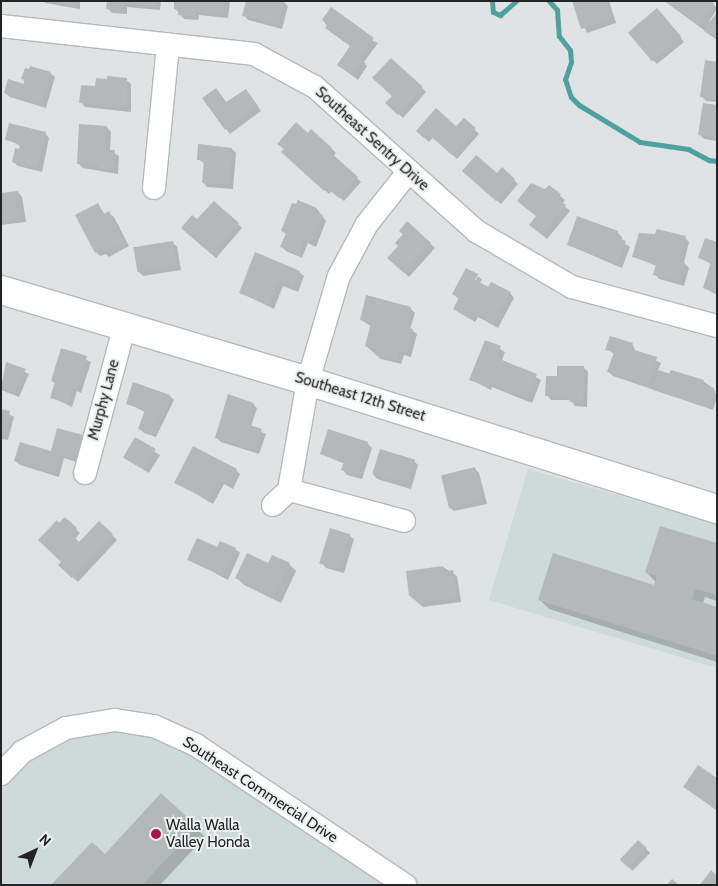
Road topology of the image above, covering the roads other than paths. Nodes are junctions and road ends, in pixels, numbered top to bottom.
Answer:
1 (1, 26) edge
2 (168, 45) junction
3 (408, 172) junction
4 (154, 188) dead end
5 (1, 290) edge
6 (717, 326) edge
7 (124, 328) junction
8 (308, 381) junction
9 (85, 473) dead end
10 (717, 509) edge
11 (404, 521) dead end
12 (1, 774) edge
13 (405, 885) edge

1 - 2 street, Southeast Sentry Drive
2 - 3 street, Southeast Sentry Drive
2 - 4 street
3 - 6 street, Southeast Sentry Drive
3 - 8 street
5 - 7 main road, Southeast 12th Street
7 - 8 main road, Southeast 12th Street
7 - 9 street, Murphy Lane
8 - 10 main road, Southeast 12th Street
8 - 11 street
12 - 13 street, Southeast Commercial Drive

